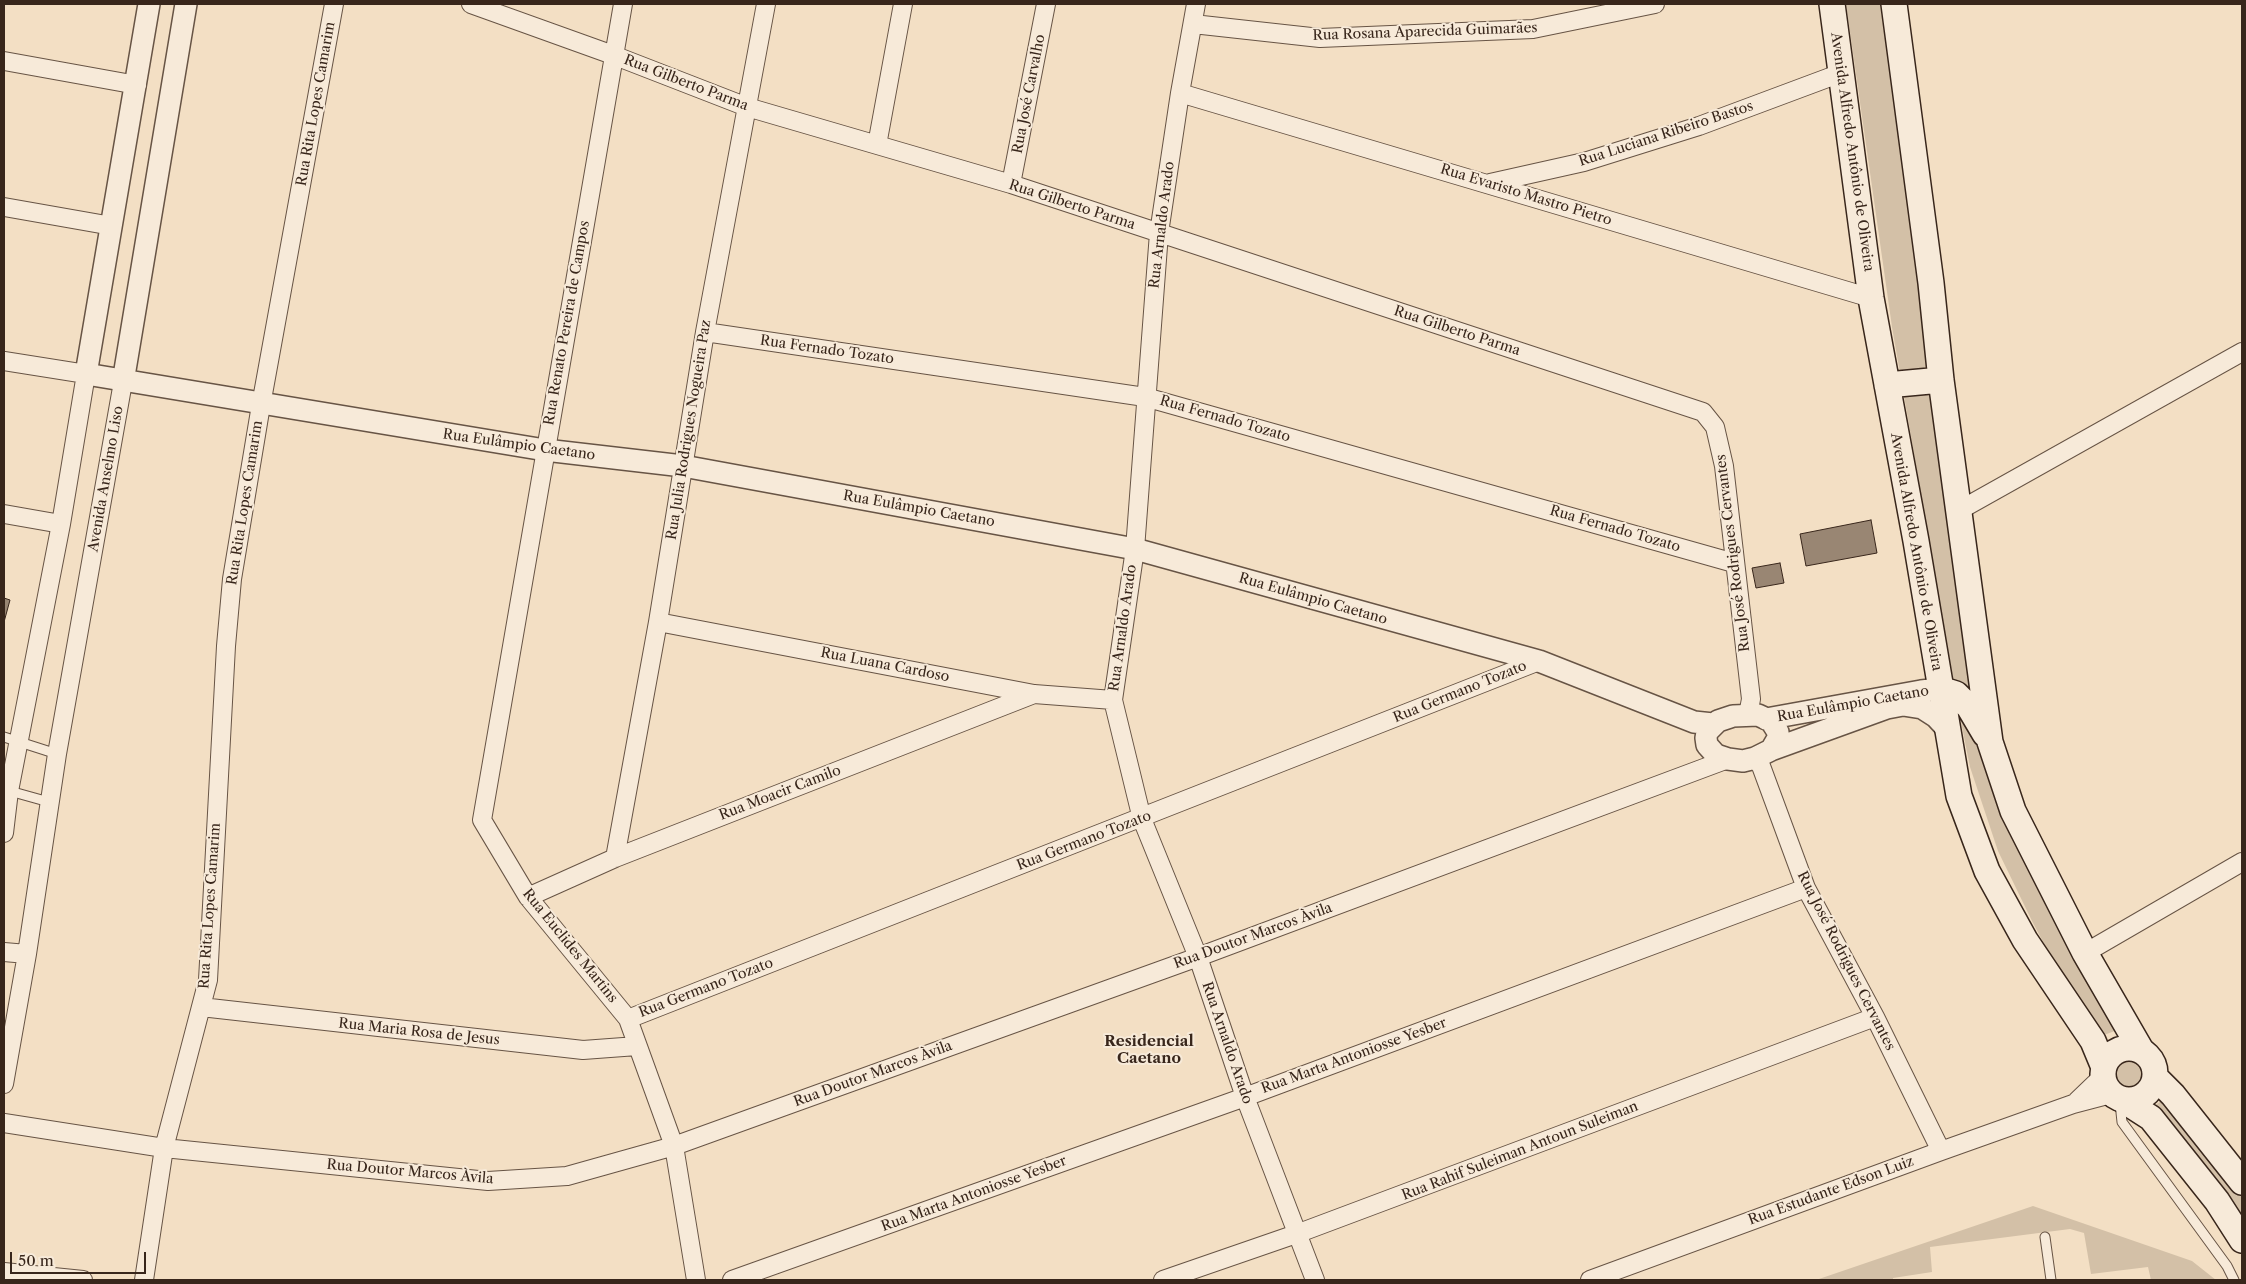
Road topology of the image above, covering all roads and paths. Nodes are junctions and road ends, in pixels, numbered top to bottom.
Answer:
1 (149, 4) edge
2 (186, 4) edge
3 (334, 4) edge
4 (472, 4) edge
5 (623, 4) edge
6 (766, 4) edge
7 (903, 4) edge
8 (1046, 4) edge
9 (1196, 4) edge
10 (1655, 4) edge
11 (1832, 4) edge
12 (1894, 4) edge
13 (1193, 24) junction
14 (614, 55) junction
15 (4, 60) edge
16 (1841, 73) junction
17 (137, 85) junction
18 (1180, 93) junction
19 (747, 107) junction
20 (877, 145) junction
21 (1487, 183) junction
22 (1011, 184) junction
23 (4, 207) edge
24 (112, 226) junction
25 (1159, 233) junction
26 (1872, 298) junction
27 (705, 332) junction
28 (2242, 352) edge
29 (4, 361) edge
30 (86, 374) junction
31 (1941, 380) junction
32 (124, 382) junction
33 (1887, 385) junction
34 (1145, 397) junction
35 (261, 405) junction
36 (1703, 412) joint
37 (545, 450) junction
38 (683, 466) junction
39 (1960, 510) junction
40 (4, 514) edge
41 (61, 524) junction
42 (1135, 549) junction
43 (1734, 563) junction
44 (658, 622) junction
45 (1539, 661) junction
46 (1940, 689) junction
47 (1034, 694) junction
48 (1113, 700) junction
49 (1756, 712) junction
50 (1705, 726) junction
51 (1948, 730) junction
52 (11, 740) edge
53 (1990, 742) junction
54 (57, 754) junction
55 (1762, 757) junction
56 (1717, 760) junction
57 (7, 790) edge
58 (49, 802) junction
59 (1142, 818) junction
60 (482, 820) joint
61 (4, 833) edge
62 (615, 858) junction
63 (2242, 862) edge
64 (1806, 888) junction
65 (528, 897) junction
66 (4, 952) edge
67 (2085, 953) junction
68 (27, 954) junction
69 (1198, 957) junction
70 (201, 1007) junction
71 (1875, 1017) junction
72 (628, 1019) junction
73 (637, 1046) junction
74 (2140, 1050) junction
75 (2155, 1077) junction
76 (4, 1084) edge
77 (2112, 1087) junction
78 (1245, 1097) junction
79 (4, 1123) edge
80 (674, 1146) junction
81 (164, 1148) junction
82 (1941, 1151) junction
83 (2242, 1182) edge
84 (1299, 1233) junction
85 (2045, 1237) dead end
86 (2242, 1240) edge
87 (4, 1272) edge
88 (83, 1280) edge
89 (144, 1280) edge
90 (696, 1280) edge
91 (732, 1280) edge
92 (1162, 1280) edge
93 (1315, 1280) edge
94 (1590, 1280) edge
95 (2051, 1280) edge
96 (2234, 1280) edge

1 - 17 street
2 - 32 street, Avenida Anselmo Liso
3 - 35 street, Rua Rita Lopes Camarim
4 - 14 street, Rua Gilberto Parma
5 - 14 street, Rua Renato Pereira de Campos
6 - 19 street, Rua Julia Rodrigues Nogueira Paz
7 - 20 street
8 - 22 street, Rua José Carvalho
9 - 13 street, Rua Arnaldo Arado
10 - 13 street, Rua Rosana Aparecida Guimarães
11 - 16 main road, Avenida Alfredo Antônio de Oliveira
12 - 31 main road
13 - 18 street, Rua Arnaldo Arado
14 - 19 street, Rua Gilberto Parma
14 - 37 street, Rua Renato Pereira de Campos
15 - 17 street
16 - 21 street, Rua Luciana Ribeiro Bastos
16 - 26 main road, Avenida Alfredo Antônio de Oliveira
17 - 24 street
18 - 21 street, Rua Evaristo Mastro Pietro
18 - 25 street, Rua Arnaldo Arado
19 - 20 street, Rua Gilberto Parma
19 - 27 street, Rua Julia Rodrigues Nogueira Paz
20 - 22 street, Rua Gilberto Parma
21 - 26 street, Rua Evaristo Mastro Pietro
22 - 25 street, Rua Gilberto Parma
23 - 24 street
24 - 30 street
25 - 34 street, Rua Arnaldo Arado
25 - 36 street, Rua Gilberto Parma
26 - 33 main road, Avenida Alfredo Antônio de Oliveira
27 - 34 street, Rua Fernado Tozato
27 - 38 street, Rua Julia Rodrigues Nogueira Paz
28 - 39 street
29 - 30 street
30 - 32 street, Rua Eulâmpio Caetano
30 - 41 street
31 - 33 main road
31 - 39 main road
32 - 35 street, Rua Eulâmpio Caetano
32 - 54 street, Avenida Anselmo Liso
33 - 46 main road, Avenida Alfredo Antônio de Oliveira
34 - 42 street, Rua Arnaldo Arado
34 - 43 street, Rua Fernado Tozato
35 - 37 street, Rua Eulâmpio Caetano
35 - 70 street, Rua Rita Lopes Camarim
36 - 43 street, Rua José Rodrigues Cervantes
37 - 38 street, Rua Eulâmpio Caetano
37 - 60 street, Rua Renato Pereira de Campos
38 - 42 street, Rua Eulâmpio Caetano
38 - 44 street, Rua Julia Rodrigues Nogueira Paz
39 - 53 main road
40 - 41 street
41 - 52 street
42 - 45 street, Rua Eulâmpio Caetano
42 - 48 street, Rua Arnaldo Arado
43 - 49 street, Rua José Rodrigues Cervantes
44 - 47 street, Rua Luana Cardoso
44 - 62 street, Rua Julia Rodrigues Nogueira Paz
45 - 50 street, Rua Eulâmpio Caetano
45 - 59 street, Rua Germano Tozato
46 - 49 street, Rua Eulâmpio Caetano
46 - 51 main road, Avenida Alfredo Antônio de Oliveira
46 - 53 main road
47 - 48 street, Rua Luana Cardoso
47 - 62 street, Rua Moacir Camilo
48 - 59 street, Rua Arnaldo Arado
49 - 50 street
49 - 55 street
50 - 56 street
51 - 55 street
51 - 77 main road, Avenida Alfredo Antônio de Oliveira
52 - 54 lane
52 - 57 street
53 - 67 main road
54 - 58 street, Avenida Anselmo Liso
55 - 56 street
55 - 64 street, Rua José Rodrigues Cervantes
56 - 69 street, Rua Doutor Marcos Àvila
57 - 58 lane
57 - 61 street
58 - 68 street, Avenida Anselmo Liso
59 - 69 street, Rua Arnaldo Arado
59 - 72 street, Rua Germano Tozato
60 - 65 street, Rua Euclides Martins
62 - 65 street, Rua Moacir Camilo
63 - 67 street
64 - 71 street, Rua José Rodrigues Cervantes
64 - 78 street, Rua Marta Antoniosse Yesber
65 - 72 street, Rua Euclides Martins
66 - 68 street
67 - 74 main road
68 - 76 street, Avenida Anselmo Liso
69 - 78 street, Rua Arnaldo Arado
69 - 80 street, Rua Doutor Marcos Àvila
70 - 73 street, Rua Maria Rosa de Jesus
70 - 81 street, Rua Rita Lopes Camarim
71 - 82 street, Rua José Rodrigues Cervantes
71 - 84 street, Rua Rahif Suleiman Antoun Suleiman
72 - 73 street, Rua Euclides Martins
73 - 80 street, Rua Euclides Martins
74 - 75 main road
74 - 77 main road
75 - 77 main road
75 - 83 main road
77 - 82 street, Rua Estudante Edson Luiz
77 - 86 main road
77 - 96 lane
78 - 84 street, Rua Arnaldo Arado
78 - 91 street, Rua Marta Antoniosse Yesber
79 - 81 street, Rua Doutor Marcos Àvila
80 - 81 street, Rua Doutor Marcos Àvila
80 - 90 street, Rua Euclides Martins
81 - 89 street, Rua Rita Lopes Camarim
82 - 94 street, Rua Estudante Edson Luiz
84 - 92 street, Rua Rahif Suleiman Antoun Suleiman
84 - 93 street, Rua Arnaldo Arado
85 - 95 lane
87 - 88 street

